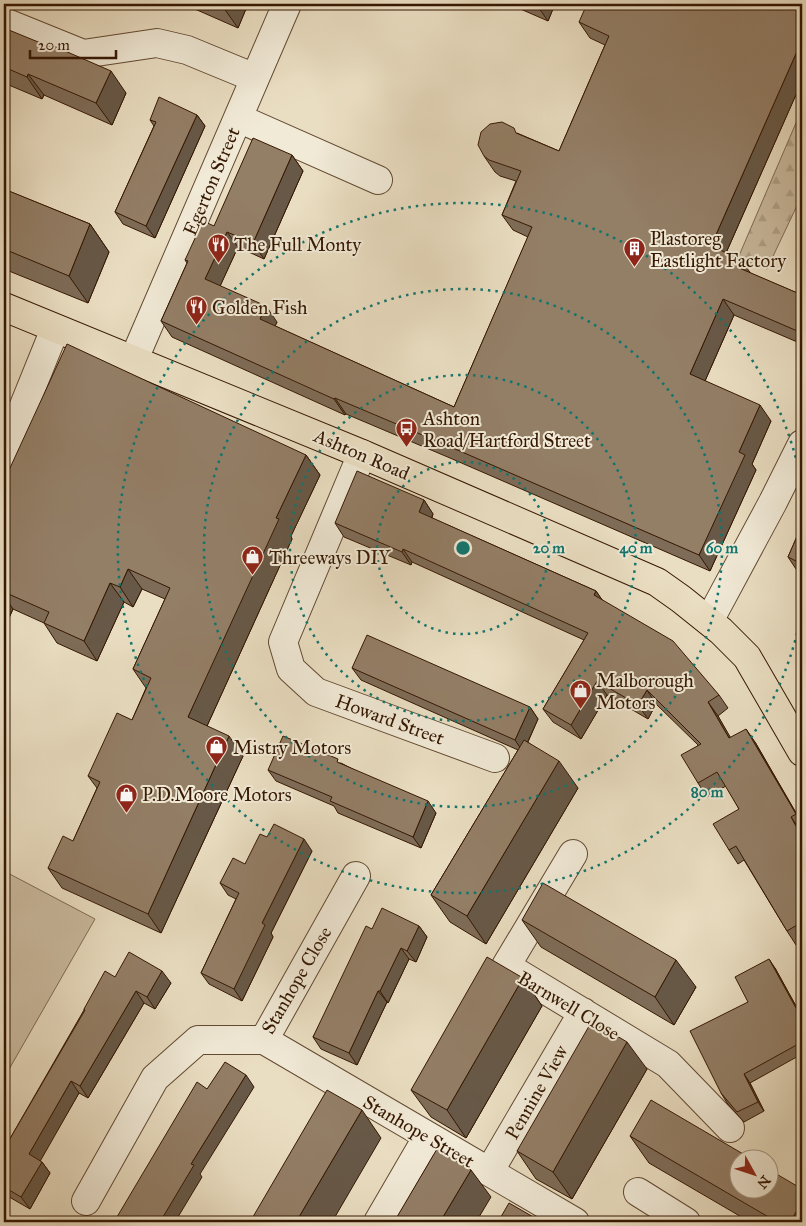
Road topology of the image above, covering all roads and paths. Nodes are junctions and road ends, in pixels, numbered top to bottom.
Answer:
1 (287, 4) edge
2 (10, 16) edge
3 (255, 78) junction
4 (238, 118) junction
5 (378, 180) dead end
6 (4, 307) edge
7 (55, 329) junction
8 (134, 359) junction
9 (802, 444) edge
10 (362, 454) junction
11 (4, 455) edge
12 (709, 621) junction
13 (802, 752) edge
14 (495, 758) dead end
15 (573, 854) dead end
16 (356, 876) dead end
17 (583, 1012) junction
18 (264, 1040) junction
19 (730, 1128) dead end
20 (428, 1136) junction
21 (489, 1172) junction
22 (638, 1192) dead end
23 (86, 1201) dead end
24 (378, 1222) edge
25 (575, 1222) edge
26 (686, 1222) edge

1 - 3 street, Egerton Street
2 - 3 street
3 - 4 street, Egerton Street
4 - 5 street
4 - 8 street, Egerton Street
6 - 7 highway, Ashton Road
7 - 8 highway, Ashton Road
7 - 11 street
8 - 10 highway, Ashton Road
9 - 12 street
10 - 12 highway, Ashton Road
10 - 14 street, Howard Street
12 - 13 highway, Ashton Road
15 - 17 street, Barnwell Close
16 - 18 street, Stanhope Close
17 - 19 street, Barnwell Close
17 - 21 street, Pennine View
18 - 20 street, Stanhope Street
18 - 23 street, Stanhope Close
20 - 21 street, Stanhope Street
20 - 24 street
21 - 25 street, Stanhope Street
22 - 26 street

